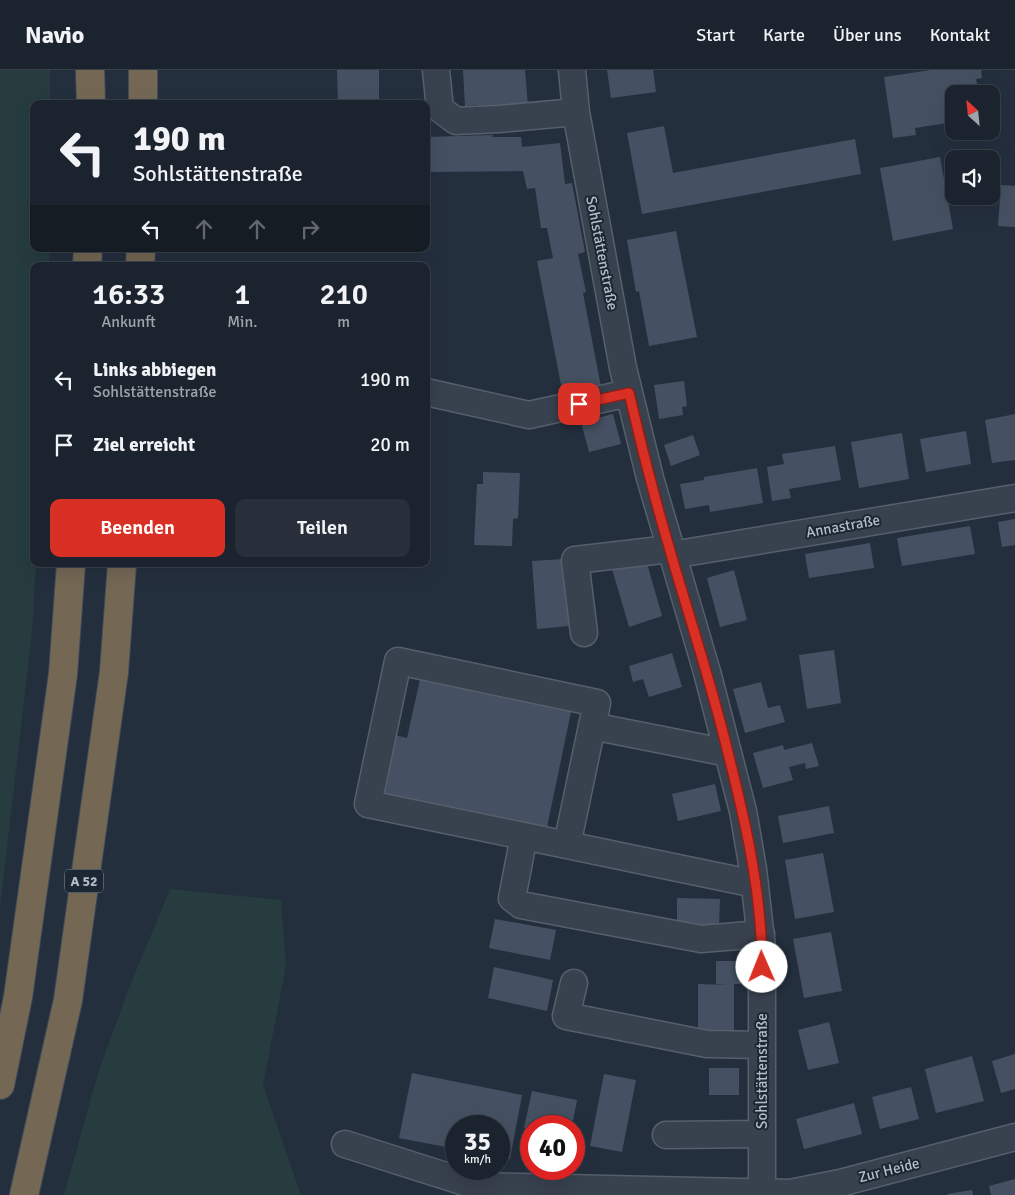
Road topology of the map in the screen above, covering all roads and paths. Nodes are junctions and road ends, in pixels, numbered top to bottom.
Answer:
1 (90, 70) edge
2 (143, 70) edge
3 (436, 70) edge
4 (572, 70) edge
5 (91, 100) edge
6 (143, 100) edge
7 (576, 112) junction
8 (430, 393) edge
9 (629, 393) junction
10 (1015, 498) edge
11 (671, 552) junction
12 (71, 567) edge
13 (122, 567) edge
14 (584, 633) dead end
15 (592, 726) junction
16 (728, 753) junction
17 (524, 836) junction
18 (567, 845) junction
19 (755, 884) junction
20 (761, 934) junction
21 (574, 983) dead end
22 (762, 1046) junction
23 (0, 1085) edge
24 (762, 1134) junction
25 (666, 1135) dead end
26 (1015, 1137) edge
27 (345, 1144) dead end
28 (762, 1194) edge
29 (24, 1195) edge

1 - 5 highway
2 - 6 highway
3 - 7 street
4 - 7 street, Sohlstättenstraße
7 - 9 street, Sohlstättenstraße
8 - 9 street
9 - 11 street, Sohlstättenstraße
10 - 11 street, Annastraße
11 - 14 street, Annastraße
11 - 16 street, Sohlstättenstraße
12 - 23 highway
13 - 29 highway, A 52
15 - 16 street
15 - 17 street
15 - 18 street
16 - 19 street, Sohlstättenstraße
17 - 18 street
17 - 20 street
18 - 19 street
19 - 20 street, Sohlstättenstraße
20 - 22 street, Sohlstättenstraße
21 - 22 street
22 - 24 street, Sohlstättenstraße
24 - 25 street
24 - 28 street, Sohlstättenstraße
26 - 28 street, Zur Heide
27 - 28 street, Zur Heide

